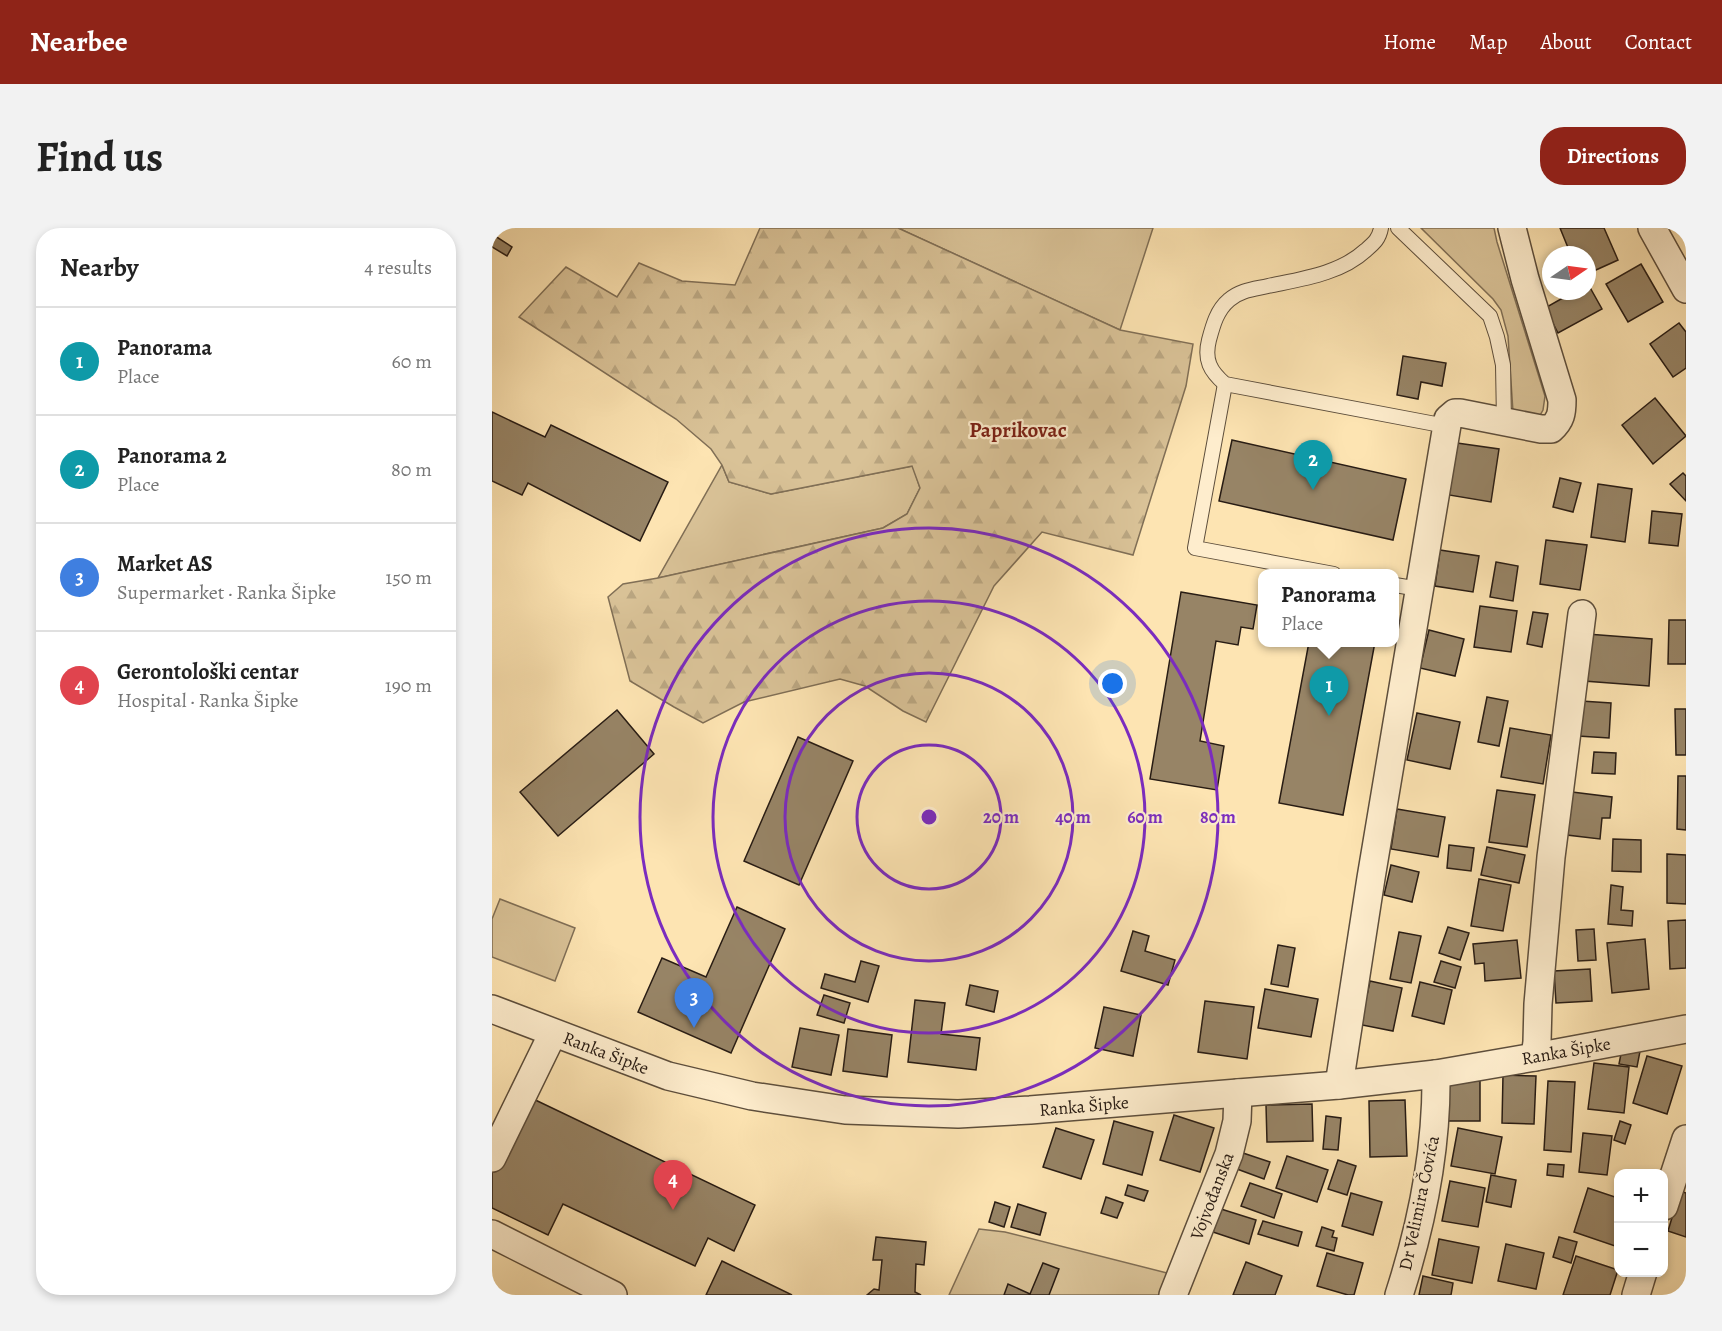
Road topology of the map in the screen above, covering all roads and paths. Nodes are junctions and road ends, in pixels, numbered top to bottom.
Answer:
1 (1381, 228) edge
2 (1398, 228) edge
3 (1512, 228) edge
4 (1652, 228) edge
5 (1686, 289) edge
6 (1225, 384) junction
7 (1504, 422) junction
8 (1446, 426) junction
9 (1312, 569) edge
10 (1407, 587) edge
11 (1582, 614) dead end
12 (492, 1009) edge
13 (1686, 1029) edge
14 (553, 1033) junction
15 (1535, 1057) junction
16 (1436, 1074) junction
17 (1338, 1085) junction
18 (1238, 1093) junction
19 (1686, 1139) edge
20 (492, 1158) edge
21 (1668, 1194) edge
22 (492, 1234) edge
23 (1641, 1277) edge
24 (613, 1295) edge
25 (1173, 1295) edge
26 (1399, 1295) edge
27 (1636, 1295) edge

1 - 6 lane
2 - 7 lane
3 - 7 street
4 - 5 street
6 - 8 lane
6 - 9 lane
7 - 8 street
8 - 10 street
10 - 17 street
11 - 15 street
12 - 14 street, Ranka Šipke
13 - 15 street, Ranka Šipke
14 - 18 street, Ranka Šipke
14 - 20 street
15 - 16 street, Ranka Šipke
16 - 17 street, Ranka Šipke
16 - 26 street, Dr Velimira Čovića
17 - 18 street, Ranka Šipke
18 - 25 street, Vojvođanska
19 - 21 street
22 - 24 street
23 - 27 street

